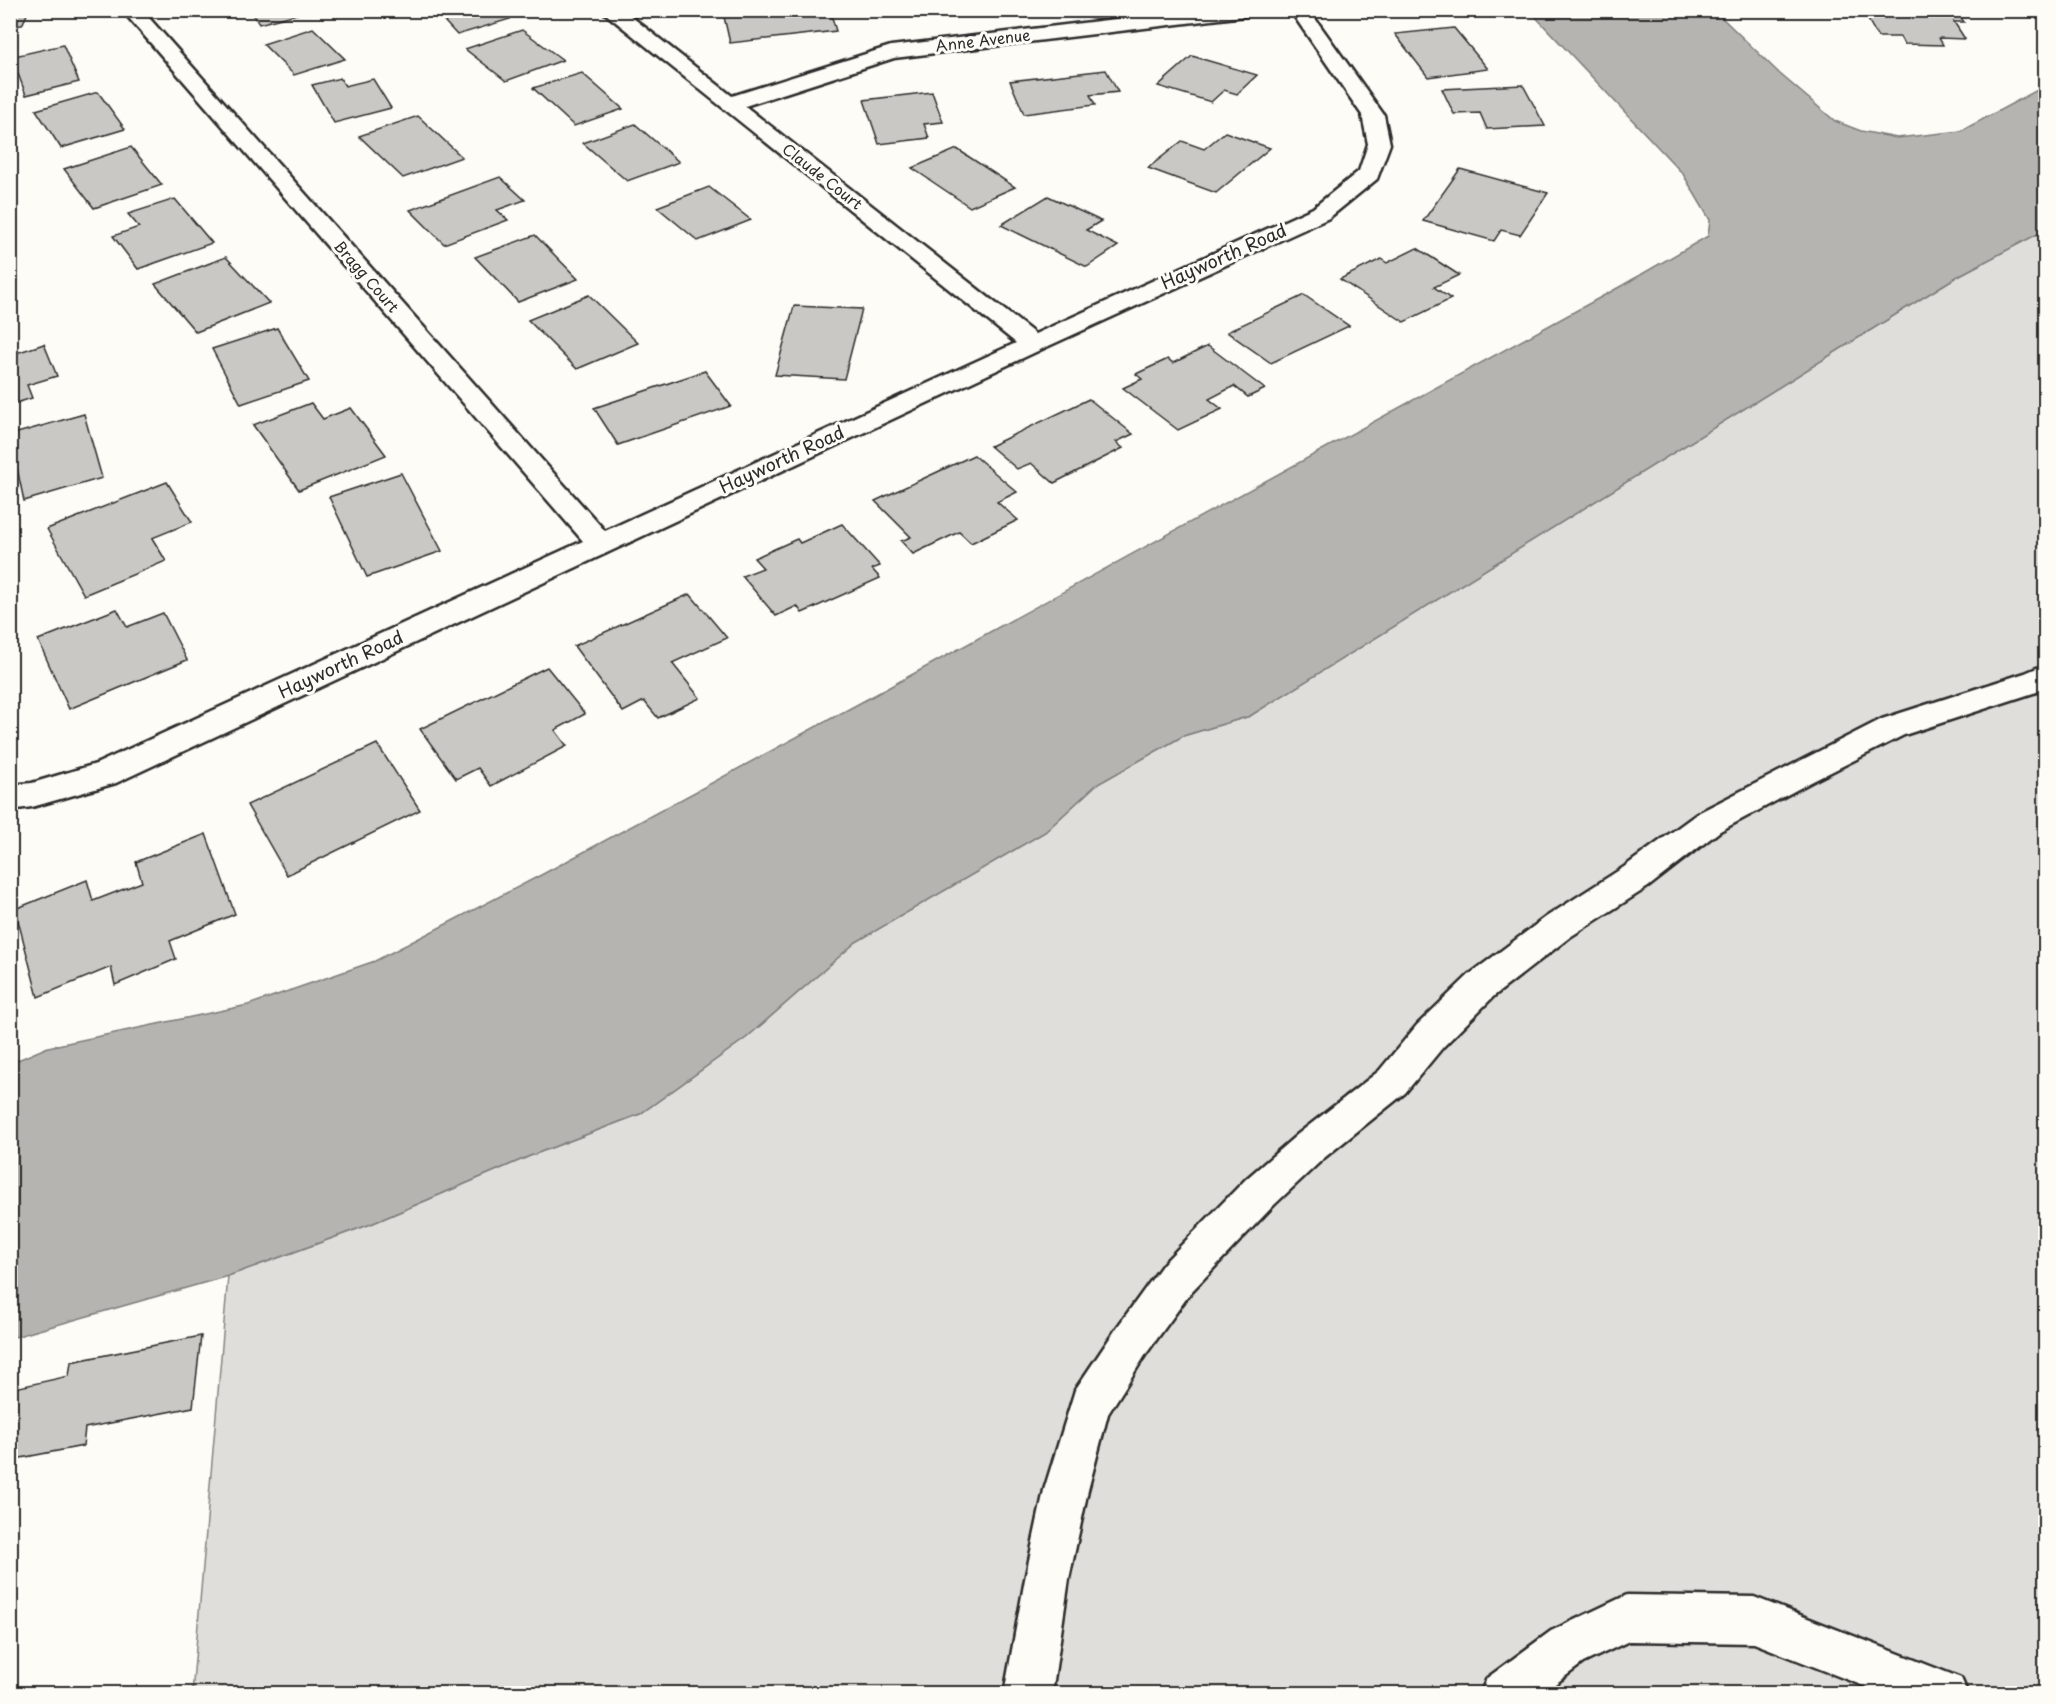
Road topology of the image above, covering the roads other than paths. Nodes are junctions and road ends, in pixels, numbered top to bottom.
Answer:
1 (131, 10) edge
2 (610, 10) edge
3 (1245, 10) edge
4 (1299, 10) edge
5 (729, 104) junction
6 (1033, 344) junction
7 (600, 544) junction
8 (2046, 675) edge
9 (10, 798) edge
10 (1027, 1694) edge
11 (1503, 1694) edge
12 (1945, 1694) edge

1 - 7 street, Bragg Court
2 - 5 street, Claude Court
3 - 5 street, Anne Avenue
4 - 6 street, Hayworth Road
5 - 6 street, Claude Court
6 - 7 street, Hayworth Road
7 - 9 street, Hayworth Road
8 - 10 street
11 - 12 street

